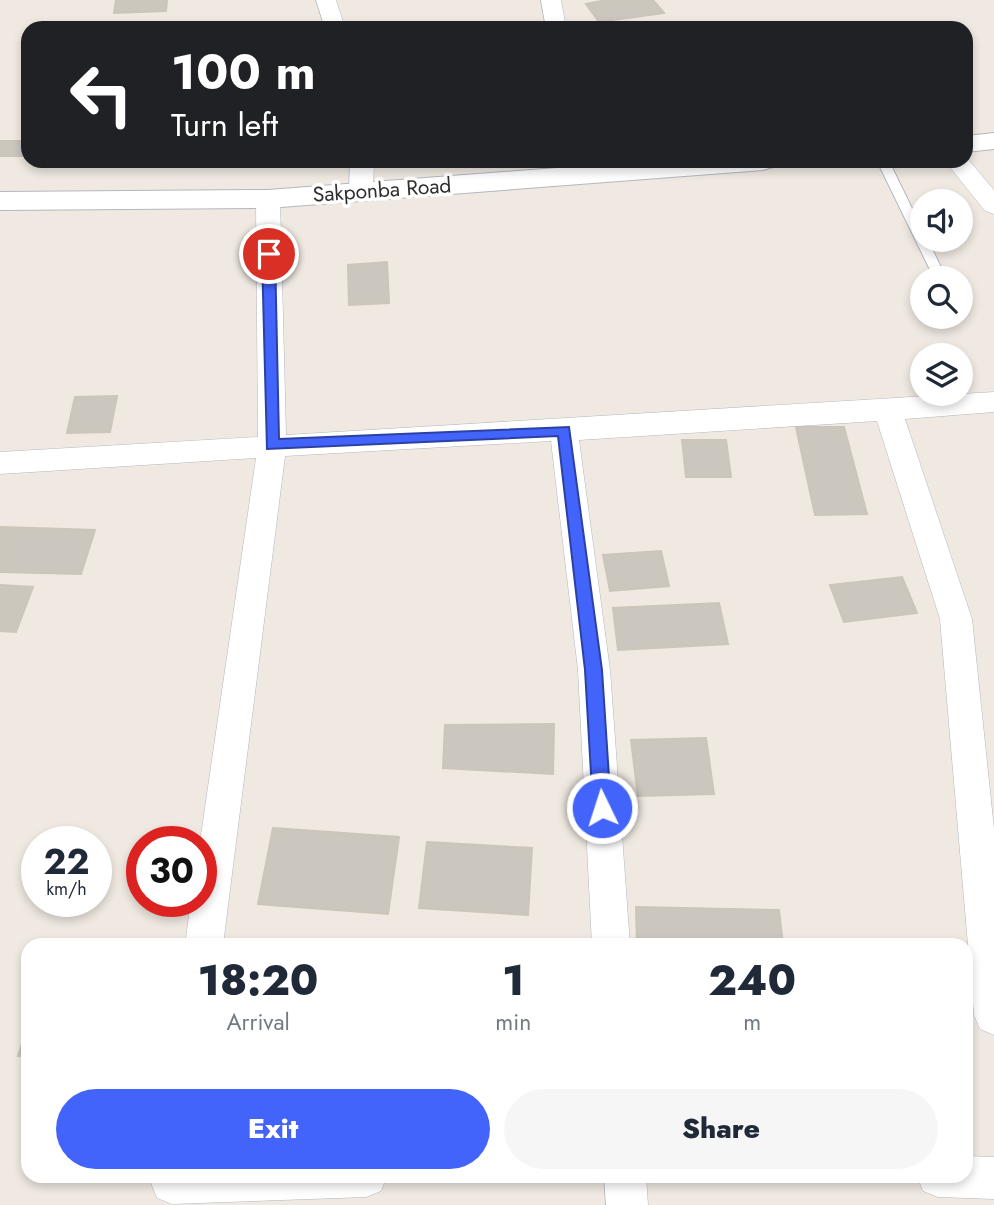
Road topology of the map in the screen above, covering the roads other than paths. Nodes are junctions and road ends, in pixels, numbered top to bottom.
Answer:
1 (326, 0) edge
2 (551, 0) edge
3 (333, 21) edge
4 (555, 21) edge
5 (994, 141) edge
6 (973, 143) edge
7 (362, 168) edge
8 (581, 168) edge
9 (886, 168) edge
10 (963, 168) edge
11 (361, 192) junction
12 (268, 199) junction
13 (0, 201) edge
14 (994, 206) edge
15 (934, 266) edge
16 (994, 402) edge
17 (888, 411) junction
18 (564, 431) junction
19 (272, 445) junction
20 (0, 463) edge
21 (205, 938) edge
22 (611, 938) edge
23 (994, 1015) edge
24 (973, 1177) edge
25 (994, 1178) edge
26 (252, 1183) edge
27 (625, 1183) edge
28 (171, 1188) edge
29 (627, 1205) edge

1 - 3 street
2 - 4 street
5 - 6 main road
7 - 11 street
8 - 11 main road, Sakponba Road
9 - 15 lane
10 - 14 street
11 - 12 main road, Sakponba Road
12 - 13 main road, Sakponba Road
12 - 19 street
16 - 17 street
17 - 18 street
17 - 23 street
18 - 19 street
18 - 22 street
19 - 20 street
19 - 21 street
24 - 25 street
26 - 28 street
27 - 29 street

